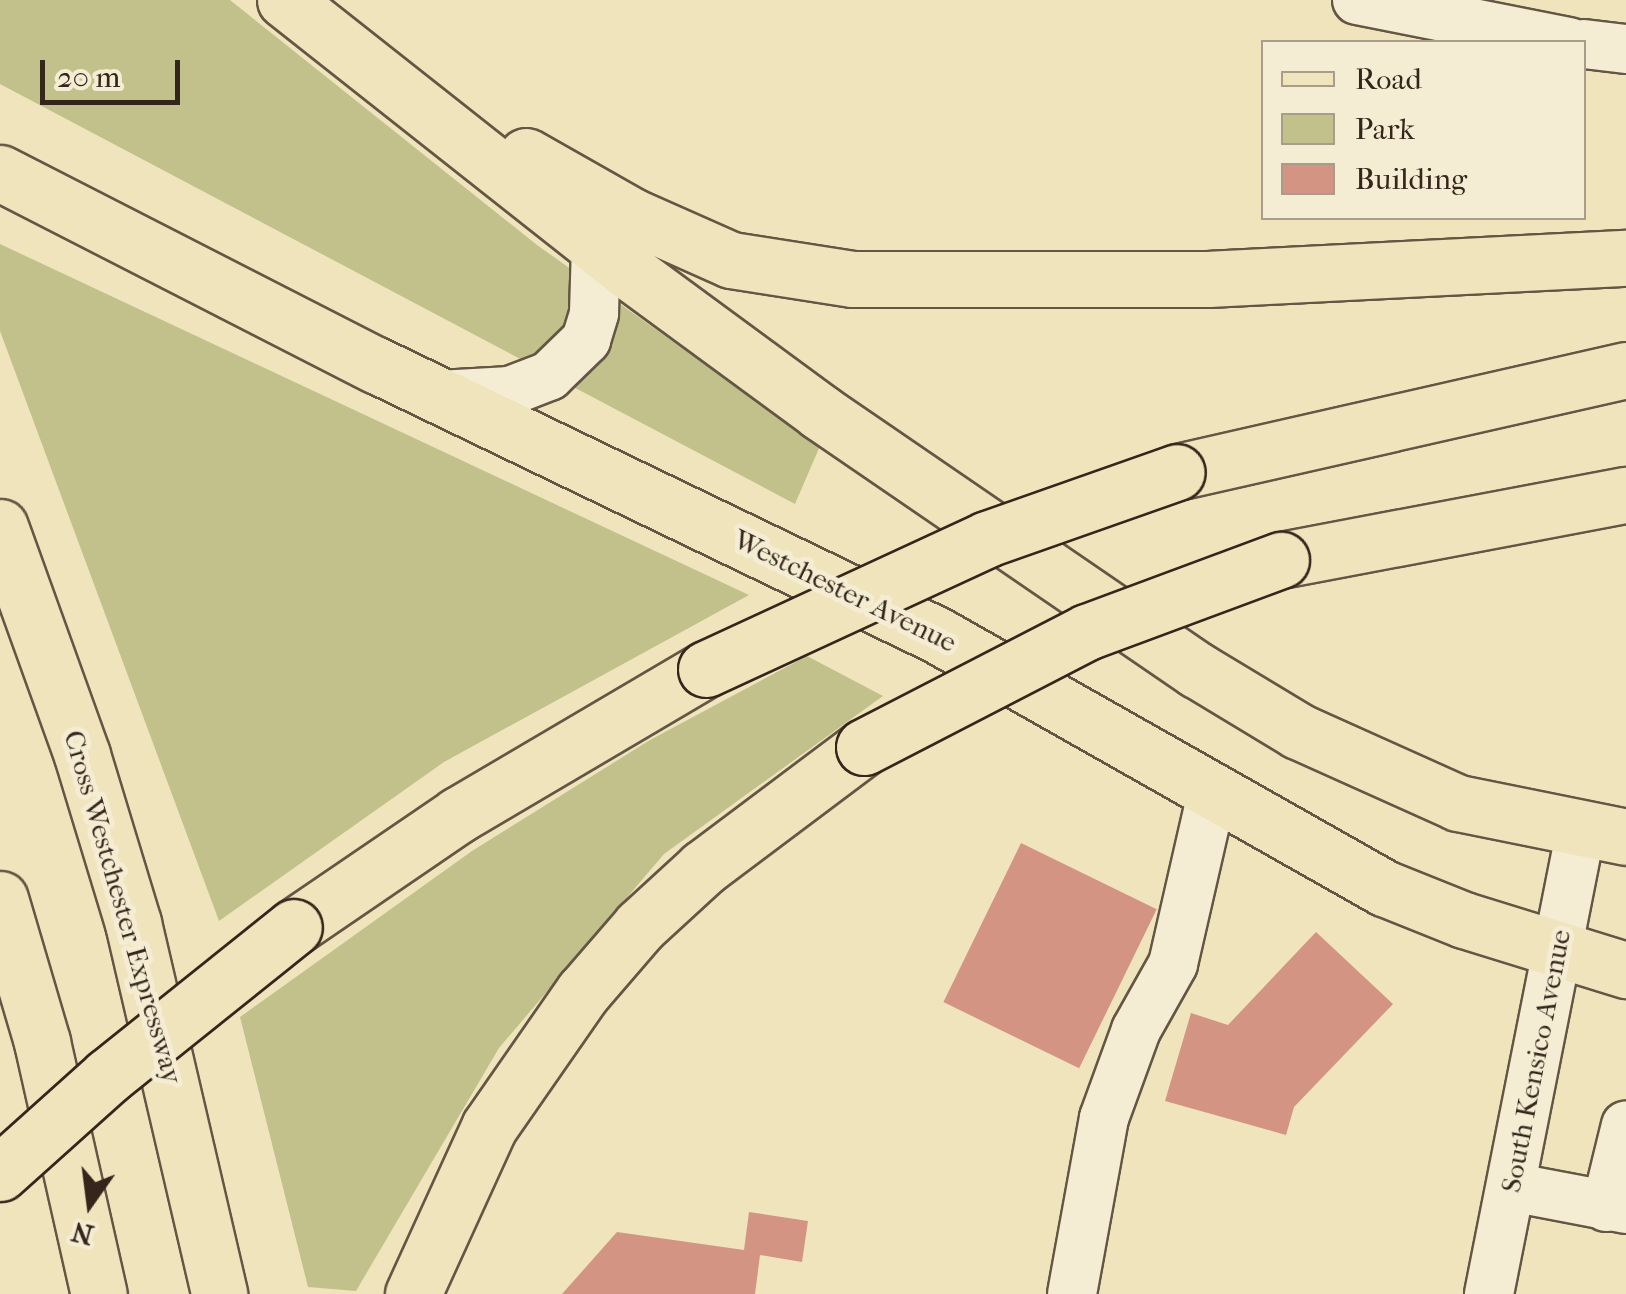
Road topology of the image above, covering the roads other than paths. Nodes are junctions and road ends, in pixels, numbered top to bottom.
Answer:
1 (1357, 0) edge
2 (287, 1) edge
3 (1559, 40) edge
4 (1586, 44) edge
5 (344, 49) junction
6 (1626, 49) edge
7 (0, 173) edge
8 (596, 246) junction
9 (1626, 258) edge
10 (1626, 370) edge
11 (438, 395) junction
12 (1626, 496) edge
13 (0, 527) edge
14 (1212, 794) junction
15 (1603, 832) edge
16 (0, 899) edge
17 (1559, 952) junction
18 (1626, 970) edge
19 (1626, 1125) edge
20 (0, 1172) edge
21 (1511, 1187) junction
22 (1616, 1208) edge
23 (99, 1294) edge
24 (219, 1294) edge
25 (414, 1294) edge
26 (1072, 1294) edge
27 (1489, 1294) edge

1 - 3 street
2 - 5 main road
4 - 6 street
5 - 8 main road
5 - 9 main road
7 - 11 main road, Westchester Avenue
8 - 11 street
8 - 15 main road
10 - 20 main road, bridge
11 - 14 main road, Westchester Avenue
12 - 25 main road, bridge
13 - 24 main road, Cross Westchester Expressway
14 - 17 main road, Westchester Avenue
14 - 26 street
15 - 17 street, South Kensico Avenue
16 - 23 main road
17 - 18 main road, Westchester Avenue
17 - 21 street, South Kensico Avenue
19 - 22 street
21 - 22 street
21 - 27 street, South Kensico Avenue

